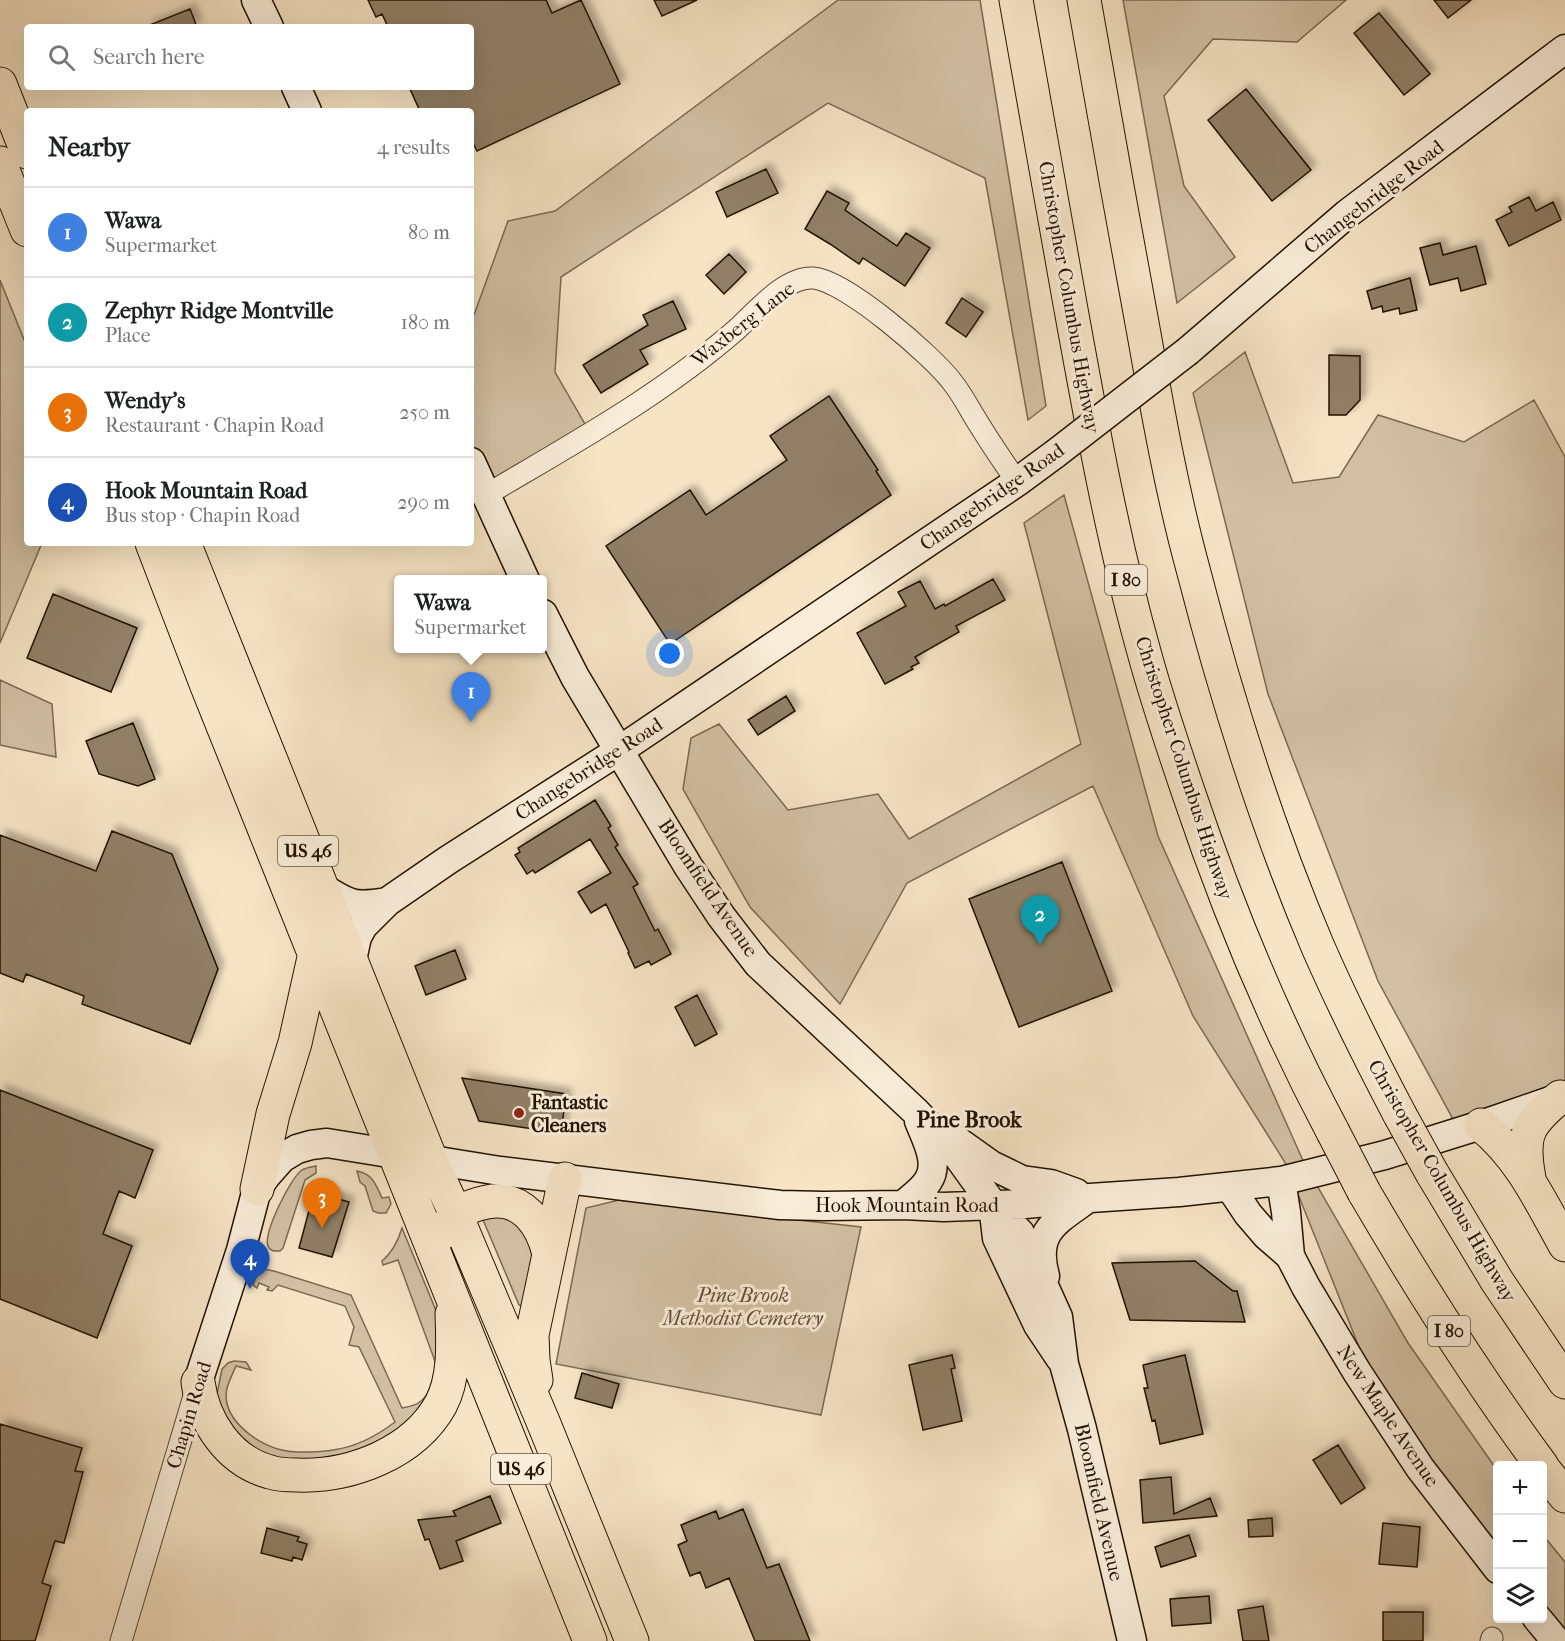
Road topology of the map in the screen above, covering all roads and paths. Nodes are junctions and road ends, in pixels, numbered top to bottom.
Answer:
1 (256, 0) edge
2 (1016, 0) edge
3 (1084, 0) edge
4 (268, 24) edge
5 (1565, 49) edge
6 (0, 84) edge
7 (297, 90) edge
8 (306, 108) edge
9 (24, 144) edge
10 (0, 163) edge
11 (24, 223) edge
12 (474, 469) edge
13 (1017, 482) junction
14 (486, 495) junction
15 (153, 546) edge
16 (185, 546) edge
17 (523, 575) edge
18 (547, 622) edge
19 (620, 750) junction
20 (323, 888) junction
21 (387, 902) junction
22 (315, 953) junction
23 (352, 960) junction
24 (1563, 1096) edge
25 (915, 1111) junction
26 (1481, 1125) junction
27 (395, 1153) junction
28 (431, 1160) junction
29 (1528, 1178) junction
30 (565, 1179) junction
31 (1281, 1181) junction
32 (1230, 1187) junction
33 (257, 1189) junction
34 (1090, 1198) junction
35 (903, 1205) junction
36 (993, 1205) junction
37 (456, 1215) junction
38 (432, 1245) junction
39 (1565, 1245) edge
40 (549, 1254) junction
41 (1290, 1256) junction
42 (452, 1298) junction
43 (1054, 1307) junction
44 (1064, 1364) junction
45 (198, 1382) junction
46 (1565, 1382) edge
47 (544, 1424) junction
48 (1538, 1461) edge
49 (1547, 1473) edge
50 (1565, 1496) edge
51 (1493, 1564) edge
52 (1541, 1623) edge
53 (121, 1641) edge
54 (590, 1641) edge
55 (632, 1641) edge
56 (1132, 1641) edge
57 (1556, 1641) edge

1 - 4 main road
2 - 48 highway, Christopher Columbus Highway / I 80, bridge
3 - 46 highway, Christopher Columbus Highway, bridge
5 - 13 main road, Changebridge Road, bridge
6 - 9 highway
7 - 8 main road
10 - 11 highway
12 - 14 main road
13 - 14 street, Waxberg Lane
13 - 19 main road, Changebridge Road
14 - 17 main road
15 - 22 highway, US 46
16 - 20 highway, US 46
18 - 19 main road, Bloomfield Avenue
19 - 21 main road, Changebridge Road
19 - 25 main road, Bloomfield Avenue
20 - 21 main road, Changebridge Road
20 - 23 highway, US 46
21 - 23 main road, Changebridge Road
22 - 27 highway, US 46
22 - 33 highway
23 - 28 highway, US 46
24 - 26 main road, Hook Mountain Road
24 - 29 highway
25 - 34 main road
25 - 35 main road
25 - 36 main road, Bloomfield Avenue
26 - 29 highway
26 - 31 main road, Hook Mountain Road
27 - 28 main road, Hook Mountain Road
27 - 33 main road, Hook Mountain Road
27 - 38 highway, US 46
28 - 30 main road, Hook Mountain Road
28 - 37 highway, US 46
29 - 39 highway
30 - 35 main road, Hook Mountain Road
30 - 40 highway
31 - 32 main road, Hook Mountain Road
31 - 41 main road, New Maple Avenue
32 - 34 main road, Hook Mountain Road
32 - 41 main road, New Maple Avenue
33 - 45 main road, Chapin Road
34 - 36 main road, Hook Mountain Road
34 - 43 main road
35 - 36 main road, Hook Mountain Road
36 - 43 main road, Bloomfield Avenue
36 - 44 main road, Bloomfield Avenue
37 - 38 highway
37 - 40 highway
37 - 47 highway, US 46
38 - 42 highway, US 46
40 - 47 highway
41 - 51 main road, New Maple Avenue
42 - 45 highway
42 - 54 highway, US 46
43 - 44 main road, Bloomfield Avenue
44 - 56 main road, Bloomfield Avenue
45 - 53 street, Chapin Road
47 - 55 highway, US 46
49 - 50 highway, Christopher Columbus Highway / I 80
52 - 57 main road

